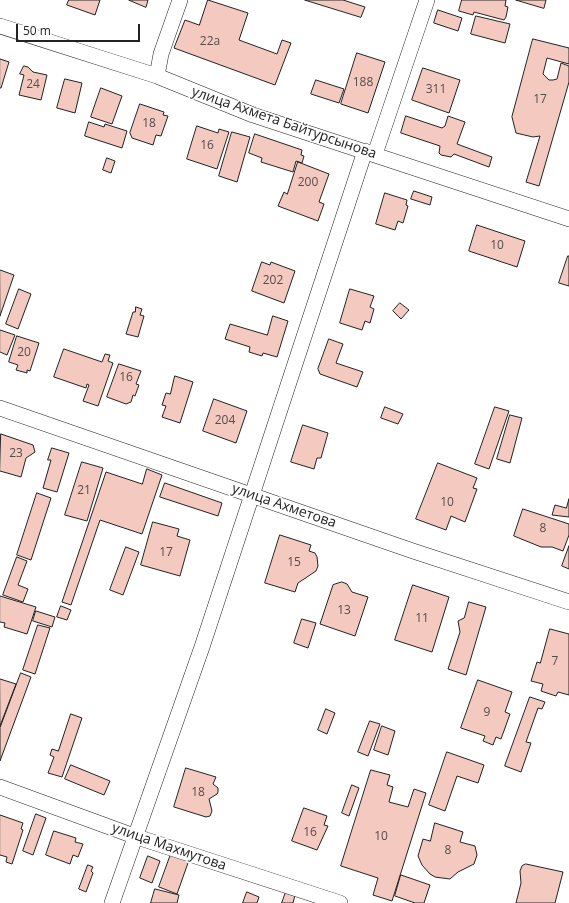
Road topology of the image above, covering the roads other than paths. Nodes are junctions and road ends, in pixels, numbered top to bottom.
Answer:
1 (180, 0) edge
2 (427, 0) edge
3 (0, 26) edge
4 (157, 76) junction
5 (370, 153) junction
6 (569, 219) edge
7 (0, 408) edge
8 (251, 495) junction
9 (569, 602) edge
10 (0, 787) edge
11 (134, 836) junction
12 (112, 903) edge
13 (340, 903) edge

1 - 4 street
2 - 5 street
3 - 4 street, улица Ахмета Байтурсынова
4 - 5 street, улица Ахмета Байтурсынова
5 - 6 street, улица Ахмета Байтурсынова
5 - 8 street
7 - 8 street, улица Ахметова
8 - 9 street, улица Ахметова
8 - 11 street
10 - 11 street, улица Махмутова
11 - 12 street
11 - 13 street, улица Махмутова

